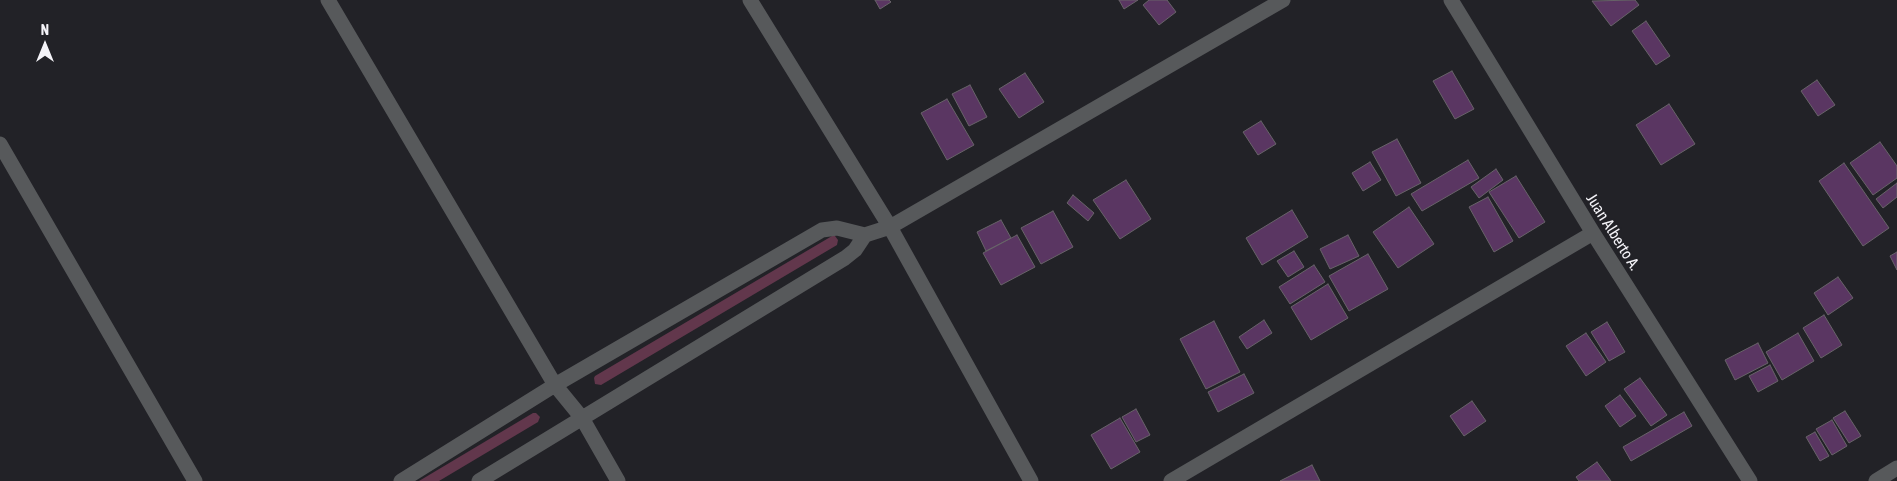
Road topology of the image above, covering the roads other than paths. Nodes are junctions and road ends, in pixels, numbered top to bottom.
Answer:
1 (328, 0) edge
2 (750, 0) edge
3 (1282, 0) edge
4 (1451, 0) edge
5 (0, 144) edge
6 (890, 227) junction
7 (1593, 233) junction
8 (864, 235) junction
9 (555, 386) junction
10 (582, 418) junction
11 (1897, 468) edge
12 (195, 481) edge
13 (401, 481) edge
14 (479, 481) edge
15 (618, 481) edge
16 (1031, 481) edge
17 (1171, 481) edge
18 (1750, 481) edge
19 (1876, 481) edge

1 - 9 street
2 - 6 street
3 - 6 street
4 - 7 street, Juan Alberto A.
5 - 12 street
6 - 8 street
6 - 16 street
7 - 17 street
7 - 18 street, Juan Alberto A.
8 - 9 street
8 - 10 street
9 - 10 street
9 - 13 street
10 - 14 street
10 - 15 street
11 - 19 street

